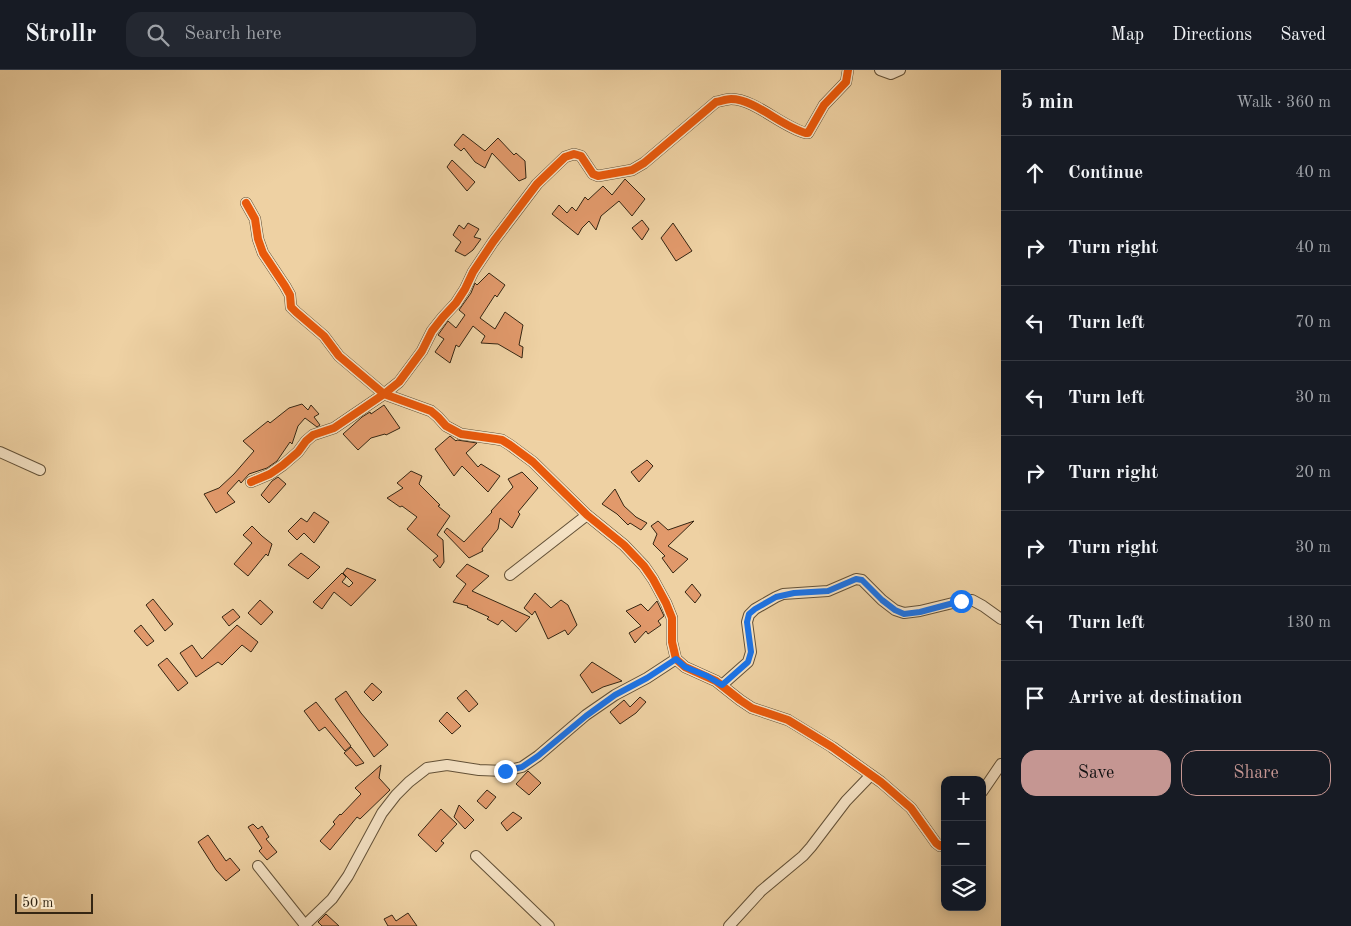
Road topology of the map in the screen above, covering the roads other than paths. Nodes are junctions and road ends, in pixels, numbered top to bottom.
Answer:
1 (848, 70) edge
2 (880, 70) edge
3 (900, 70) edge
4 (246, 203) dead end
5 (384, 394) junction
6 (0, 452) edge
7 (40, 470) dead end
8 (251, 482) dead end
9 (587, 515) junction
10 (510, 575) dead end
11 (1001, 619) edge
12 (676, 659) junction
13 (722, 685) junction
14 (1001, 764) edge
15 (871, 775) junction
16 (986, 786) edge
17 (941, 846) edge
18 (476, 856) dead end
19 (258, 866) dead end
20 (304, 926) edge
21 (549, 926) edge
22 (729, 926) edge

1 - 5 street
2 - 3 street
4 - 5 street
5 - 8 street
5 - 9 street
6 - 7 street
9 - 10 street
9 - 12 street
11 - 13 street
12 - 13 street
12 - 20 street
13 - 15 street
14 - 16 street
15 - 17 street
15 - 22 street
18 - 21 street
19 - 20 street

